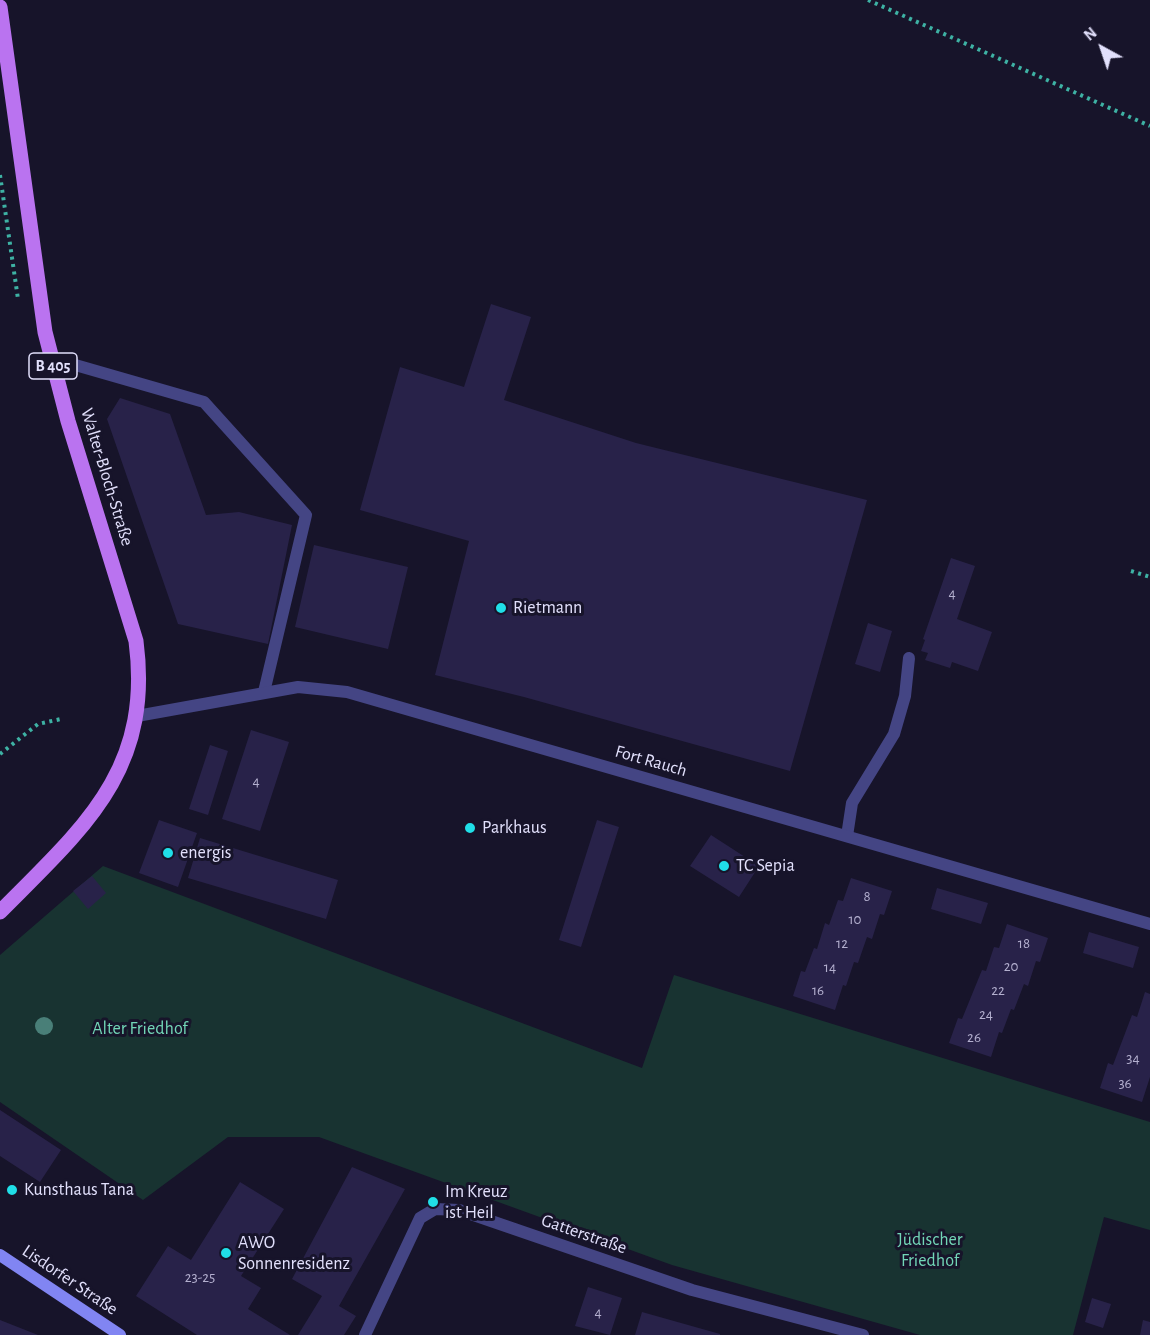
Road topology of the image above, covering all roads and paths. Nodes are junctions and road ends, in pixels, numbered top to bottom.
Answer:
1 (868, 0) edge
2 (0, 7) edge
3 (1150, 126) edge
4 (51, 358) junction
5 (1131, 571) dead end
6 (1150, 577) edge
7 (909, 658) dead end
8 (264, 692) junction
9 (137, 716) junction
10 (61, 719) dead end
11 (0, 754) edge
12 (847, 836) junction
13 (0, 912) edge
14 (1150, 924) edge
15 (0, 1255) edge
16 (101, 1329) edge
17 (120, 1335) edge
18 (365, 1335) edge
19 (863, 1335) edge

1 - 3 path
2 - 4 main road, Walter-Bloch-Straße / B 405
4 - 8 street
4 - 9 main road, Walter-Bloch-Straße / B 405
5 - 6 path
7 - 12 street
8 - 9 street, Fort Rauch
8 - 12 street, Fort Rauch
9 - 13 main road, Walter-Bloch-Straße / B 405
10 - 11 path
12 - 14 street, Fort Rauch
15 - 16 main road, Lisdorfer Straße
16 - 17 main road, Lisdorfer Straße
18 - 19 street, Gatterstraße

